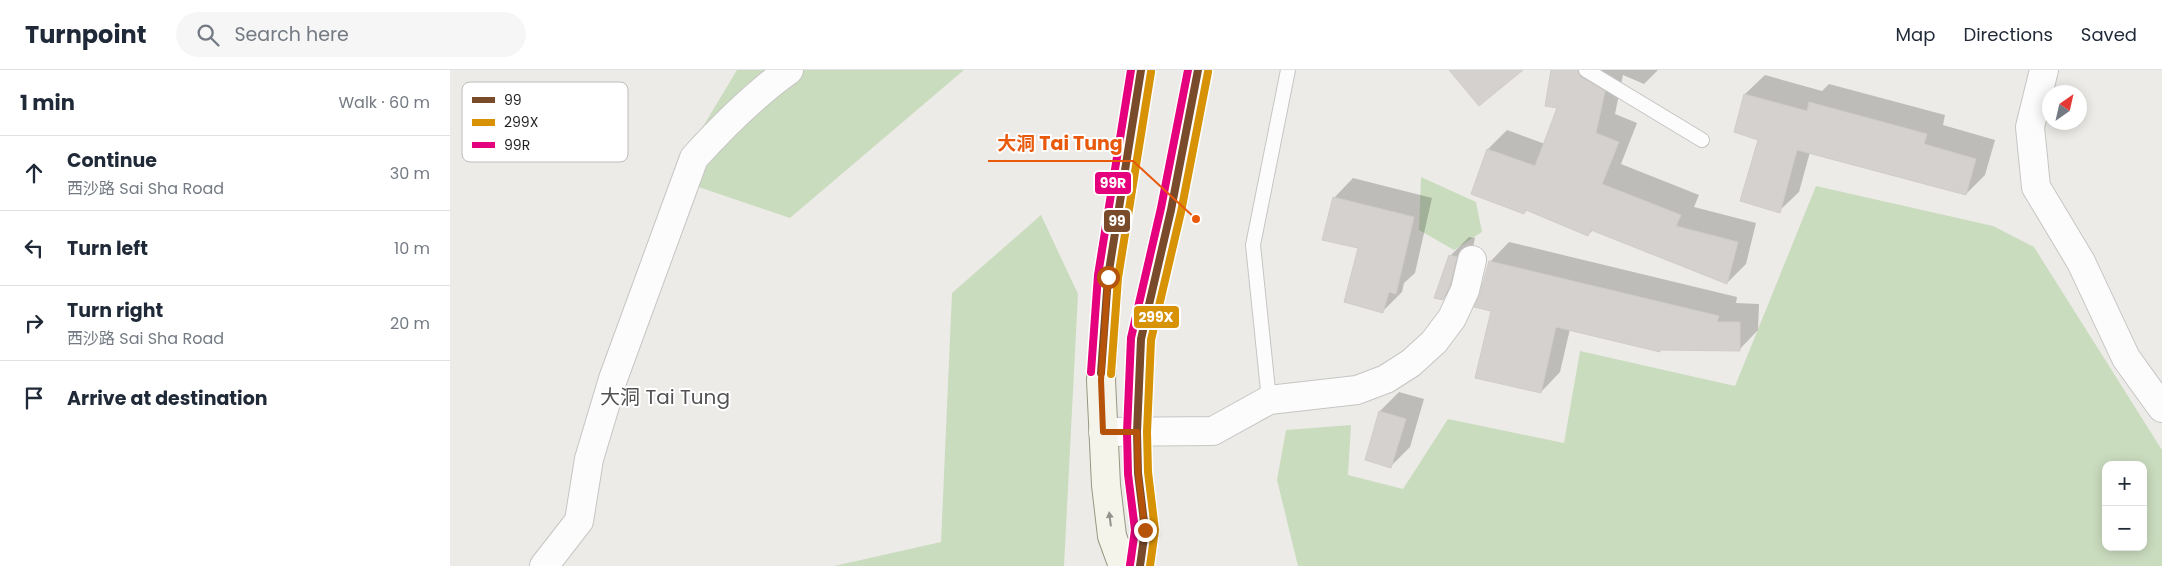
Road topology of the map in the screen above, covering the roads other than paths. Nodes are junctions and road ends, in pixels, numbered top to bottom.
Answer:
1 (789, 70) edge
2 (1141, 70) edge
3 (1198, 70) edge
4 (1288, 70) edge
5 (1586, 70) edge
6 (2044, 70) edge
7 (1702, 140) dead end
8 (1472, 260) dead end
9 (1269, 400) junction
10 (2162, 408) edge
11 (1103, 432) junction
12 (1137, 432) junction
13 (544, 566) edge
14 (1123, 566) edge
15 (1140, 566) edge

1 - 13 street
2 - 11 main road
3 - 12 main road
4 - 9 lane
5 - 7 lane
6 - 10 street
8 - 9 street
9 - 12 street
11 - 12 street
14 -> 11 main road
12 - 15 main road

